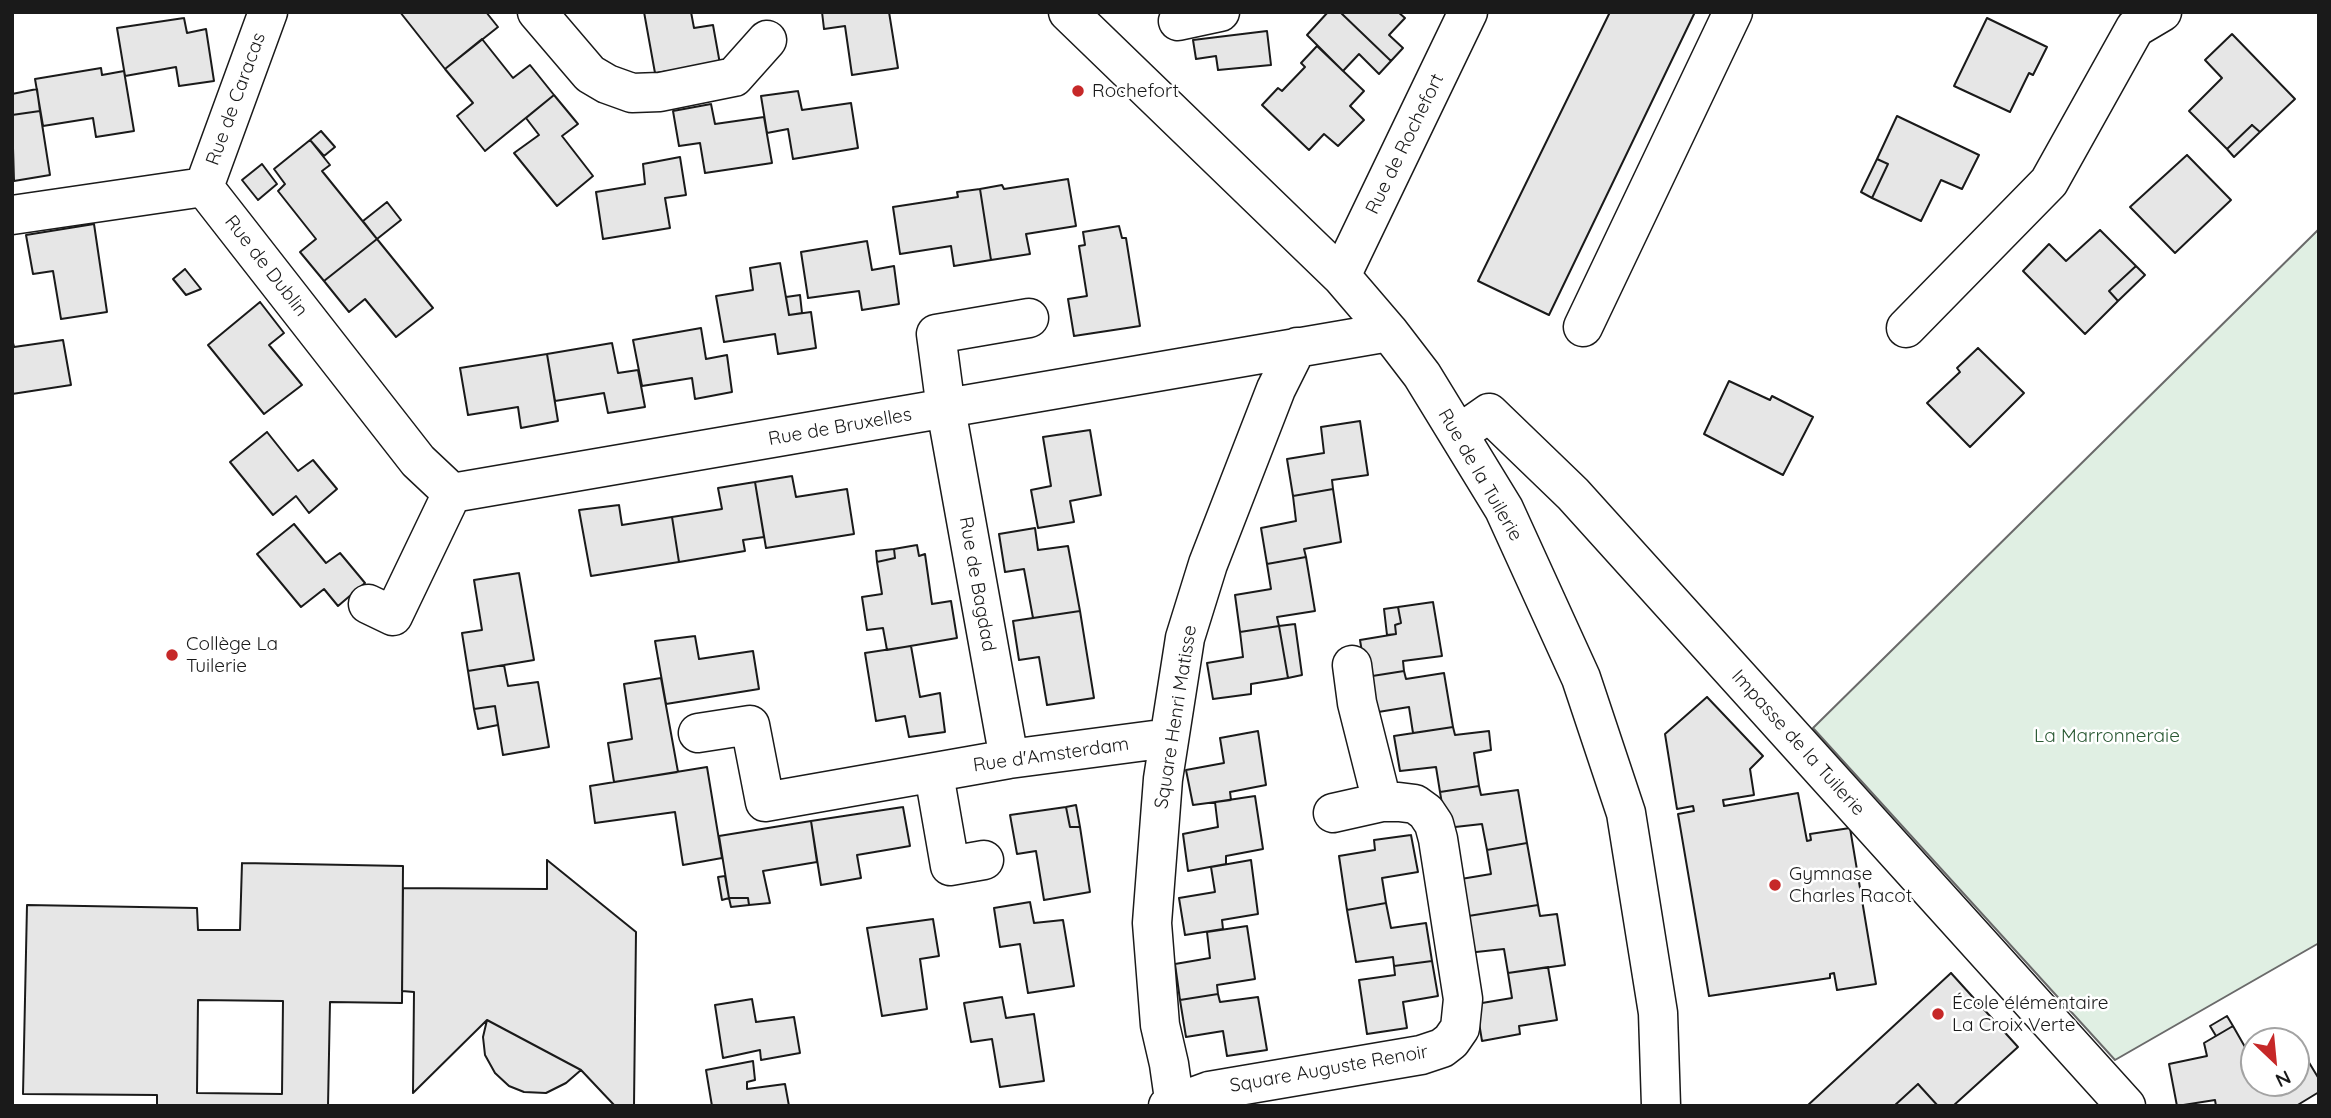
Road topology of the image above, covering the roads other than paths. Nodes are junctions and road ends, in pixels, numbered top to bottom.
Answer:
1 (268, 12) edge
2 (537, 12) edge
3 (1068, 12) edge
4 (1220, 12) edge
5 (1468, 12) edge
6 (1733, 12) edge
7 (2162, 12) edge
8 (1178, 21) dead end
9 (767, 40) dead end
10 (204, 187) junction
11 (12, 215) edge
12 (1340, 276) junction
13 (1029, 318) dead end
14 (1583, 327) dead end
15 (1906, 328) dead end
16 (1389, 332) junction
17 (1297, 347) junction
18 (946, 409) junction
19 (1459, 433) junction
20 (452, 493) junction
21 (368, 604) dead end
22 (1352, 665) dead end
23 (698, 733) dead end
24 (1169, 738) junction
25 (1009, 759) junction
26 (934, 774) junction
27 (1382, 802) junction
28 (1333, 813) dead end
29 (985, 860) dead end
30 (1173, 1105) edge
31 (1661, 1106) edge
32 (2126, 1106) edge

1 - 10 street, Rue de Caracas
2 - 9 street
3 - 12 street, Rue de la Tuilerie
4 - 8 street
5 - 12 street, Rue de Rochefort
6 - 14 street
7 - 15 street
10 - 11 street
10 - 20 street, Rue de Dublin
12 - 16 street, Rue de la Tuilerie
13 - 18 street, Rue de Bagdad
16 - 17 street, Rue de Bruxelles
16 - 19 street, Rue de la Tuilerie
17 - 18 street, Rue de Bruxelles
17 - 24 street, Square Henri Matisse
18 - 20 street, Rue de Bruxelles
18 - 25 street, Rue de Bagdad
19 - 31 street, Rue de la Tuilerie
19 - 32 street, Impasse de la Tuilerie
20 - 21 street
22 - 27 street
23 - 26 street, Rue d'Amsterdam
24 - 25 street, Rue d'Amsterdam
24 - 30 street, Square Henri Matisse
25 - 26 street, Rue d'Amsterdam
26 - 29 street
27 - 28 street, Square Auguste Renoir
27 - 30 street, Square Auguste Renoir

